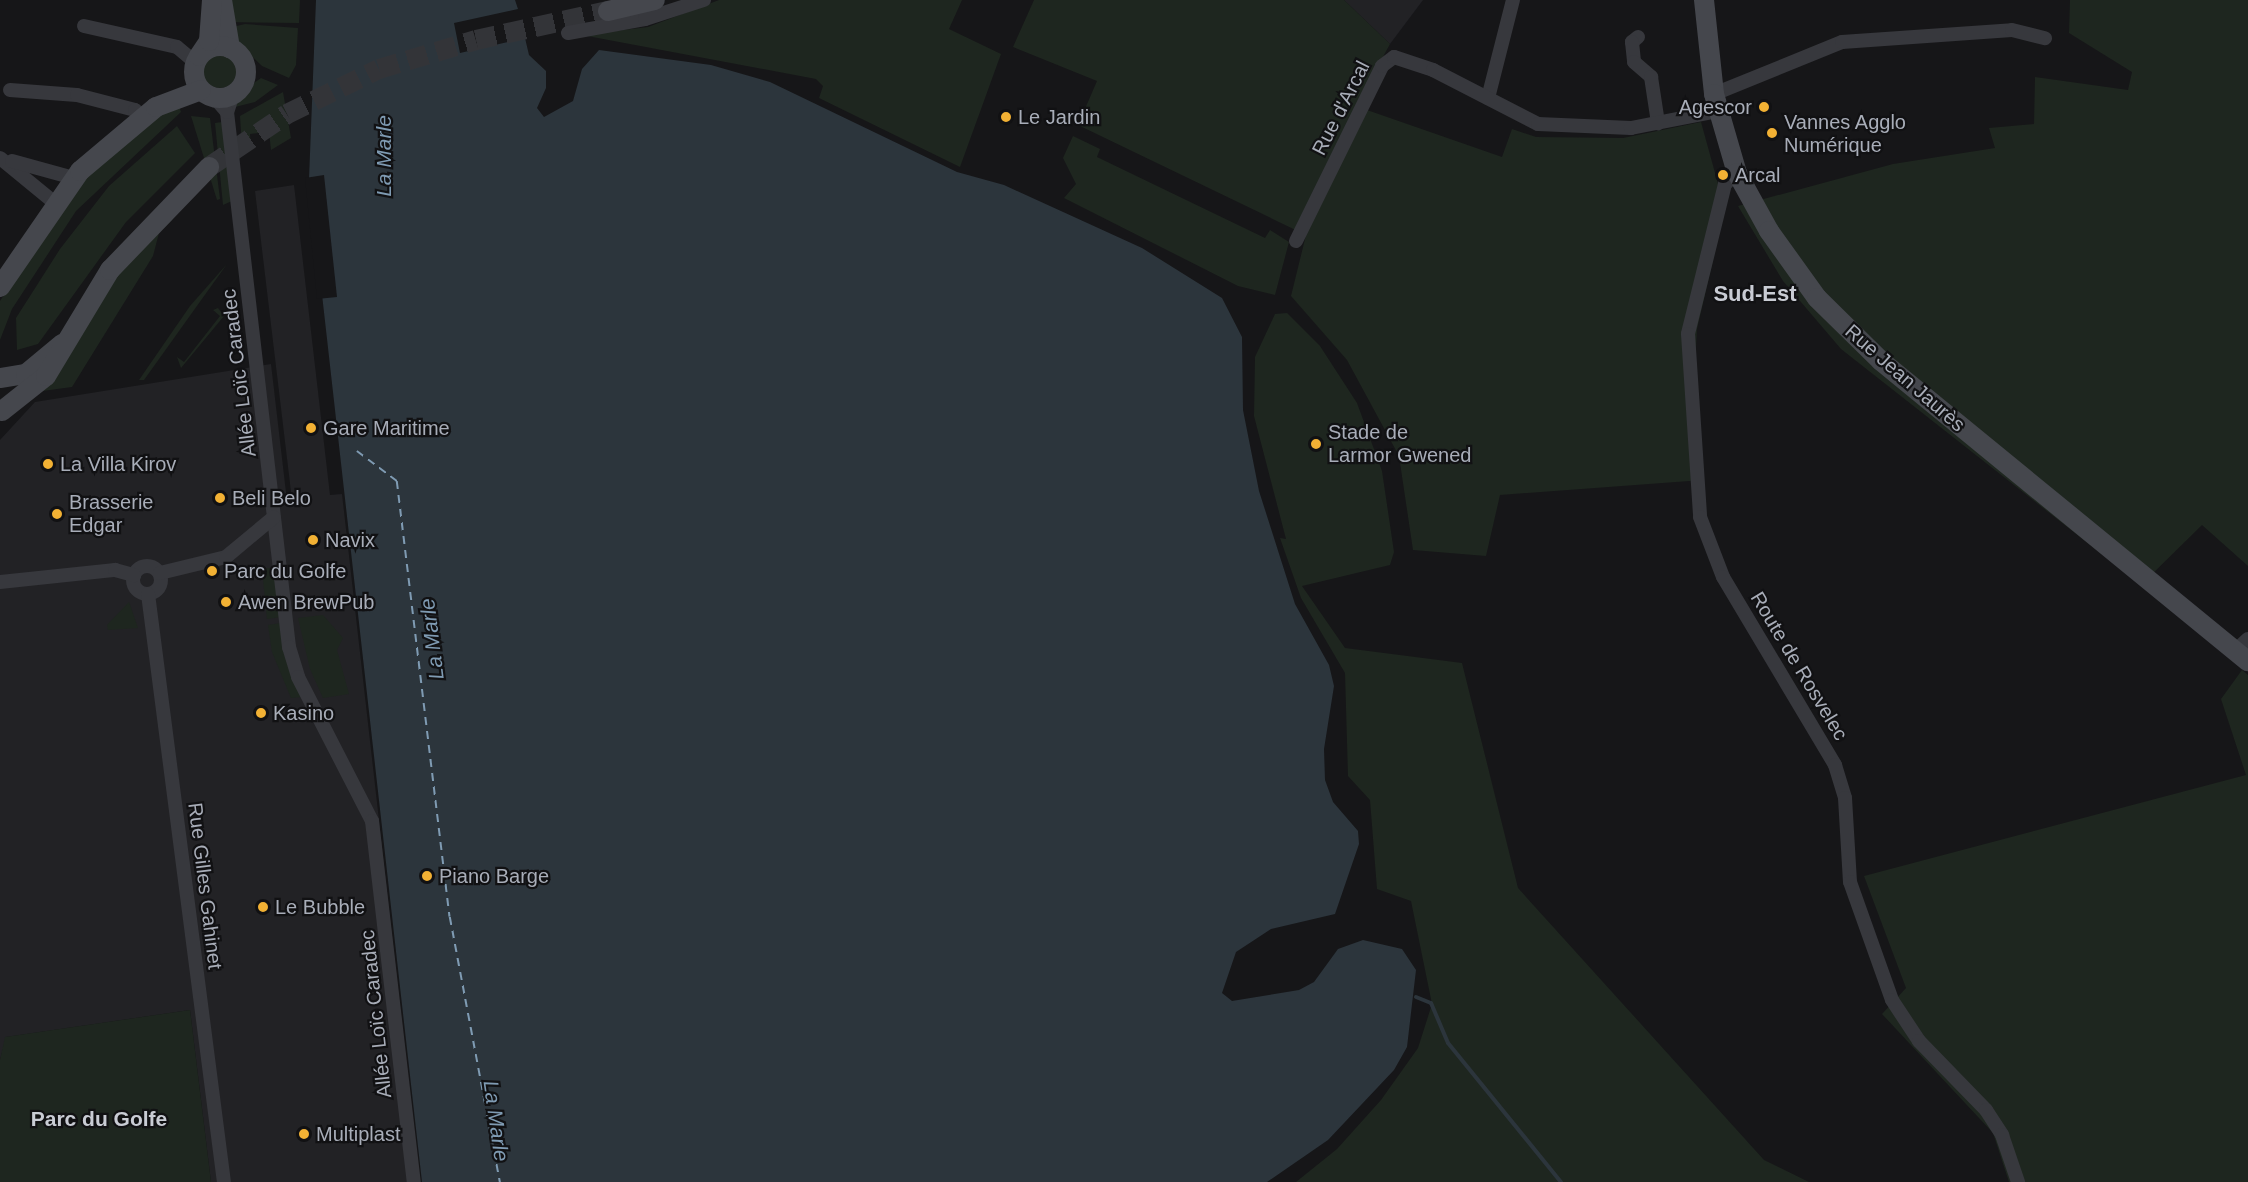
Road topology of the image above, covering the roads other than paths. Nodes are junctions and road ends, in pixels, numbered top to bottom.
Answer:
1 (212, 0) edge
2 (222, 0) edge
3 (655, 0) edge
4 (704, 0) edge
5 (1513, 0) edge
6 (1704, 0) edge
7 (608, 11) tunnel mouth
8 (84, 26) dead end
9 (568, 33) dead end
10 (1638, 37) dead end
11 (2044, 38) dead end
12 (231, 48) junction
13 (196, 62) junction
14 (10, 90) dead end
15 (219, 98) junction
16 (1488, 98) junction
17 (1716, 103) junction
18 (149, 112) junction
19 (1658, 123) junction
20 (3, 160) edge
21 (209, 167) tunnel mouth
22 (1737, 173) junction
23 (74, 178) junction
24 (55, 203) junction
25 (1296, 241) dead end
26 (0, 287) edge
27 (62, 344) junction
28 (0, 380) edge
29 (1, 413) edge
30 (274, 517) junction
31 (160, 573) junction
32 (134, 574) junction
33 (0, 582) edge
34 (148, 594) junction
35 (2244, 650) edge
36 (224, 1182) edge
37 (414, 1182) edge
38 (2018, 1182) edge

1 - 13 main road
2 - 12 main road
3 - 7 main road
4 - 9 street
5 - 16 street
6 - 17 main road, Rue Jean Jaurès
8 - 13 street
10 - 19 street
11 - 17 street, Rue d'Arcal
12 - 13 main road
12 - 15 main road
13 - 15 main road
13 - 18 main road
14 - 18 street
15 - 18 main road
15 - 30 street, Allée Loïc Caradec
16 - 19 street, Rue d'Arcal
16 - 25 street, Rue d'Arcal
17 - 19 street, Rue d'Arcal
17 - 22 main road, Rue Jean Jaurès
18 - 23 main road
20 - 23 street
20 - 24 street
21 - 27 main road
22 - 35 main road, Rue Jean Jaurès
22 - 38 street, Route de Rosvelec
23 - 24 main road
24 - 26 main road
27 - 28 main road
27 - 29 main road
28 - 29 main road
30 - 31 street
30 - 37 street, Allée Loïc Caradec
31 - 32 street
31 - 34 street
32 - 33 street
32 - 34 street
34 - 36 street, Rue Gilles Gahinet

